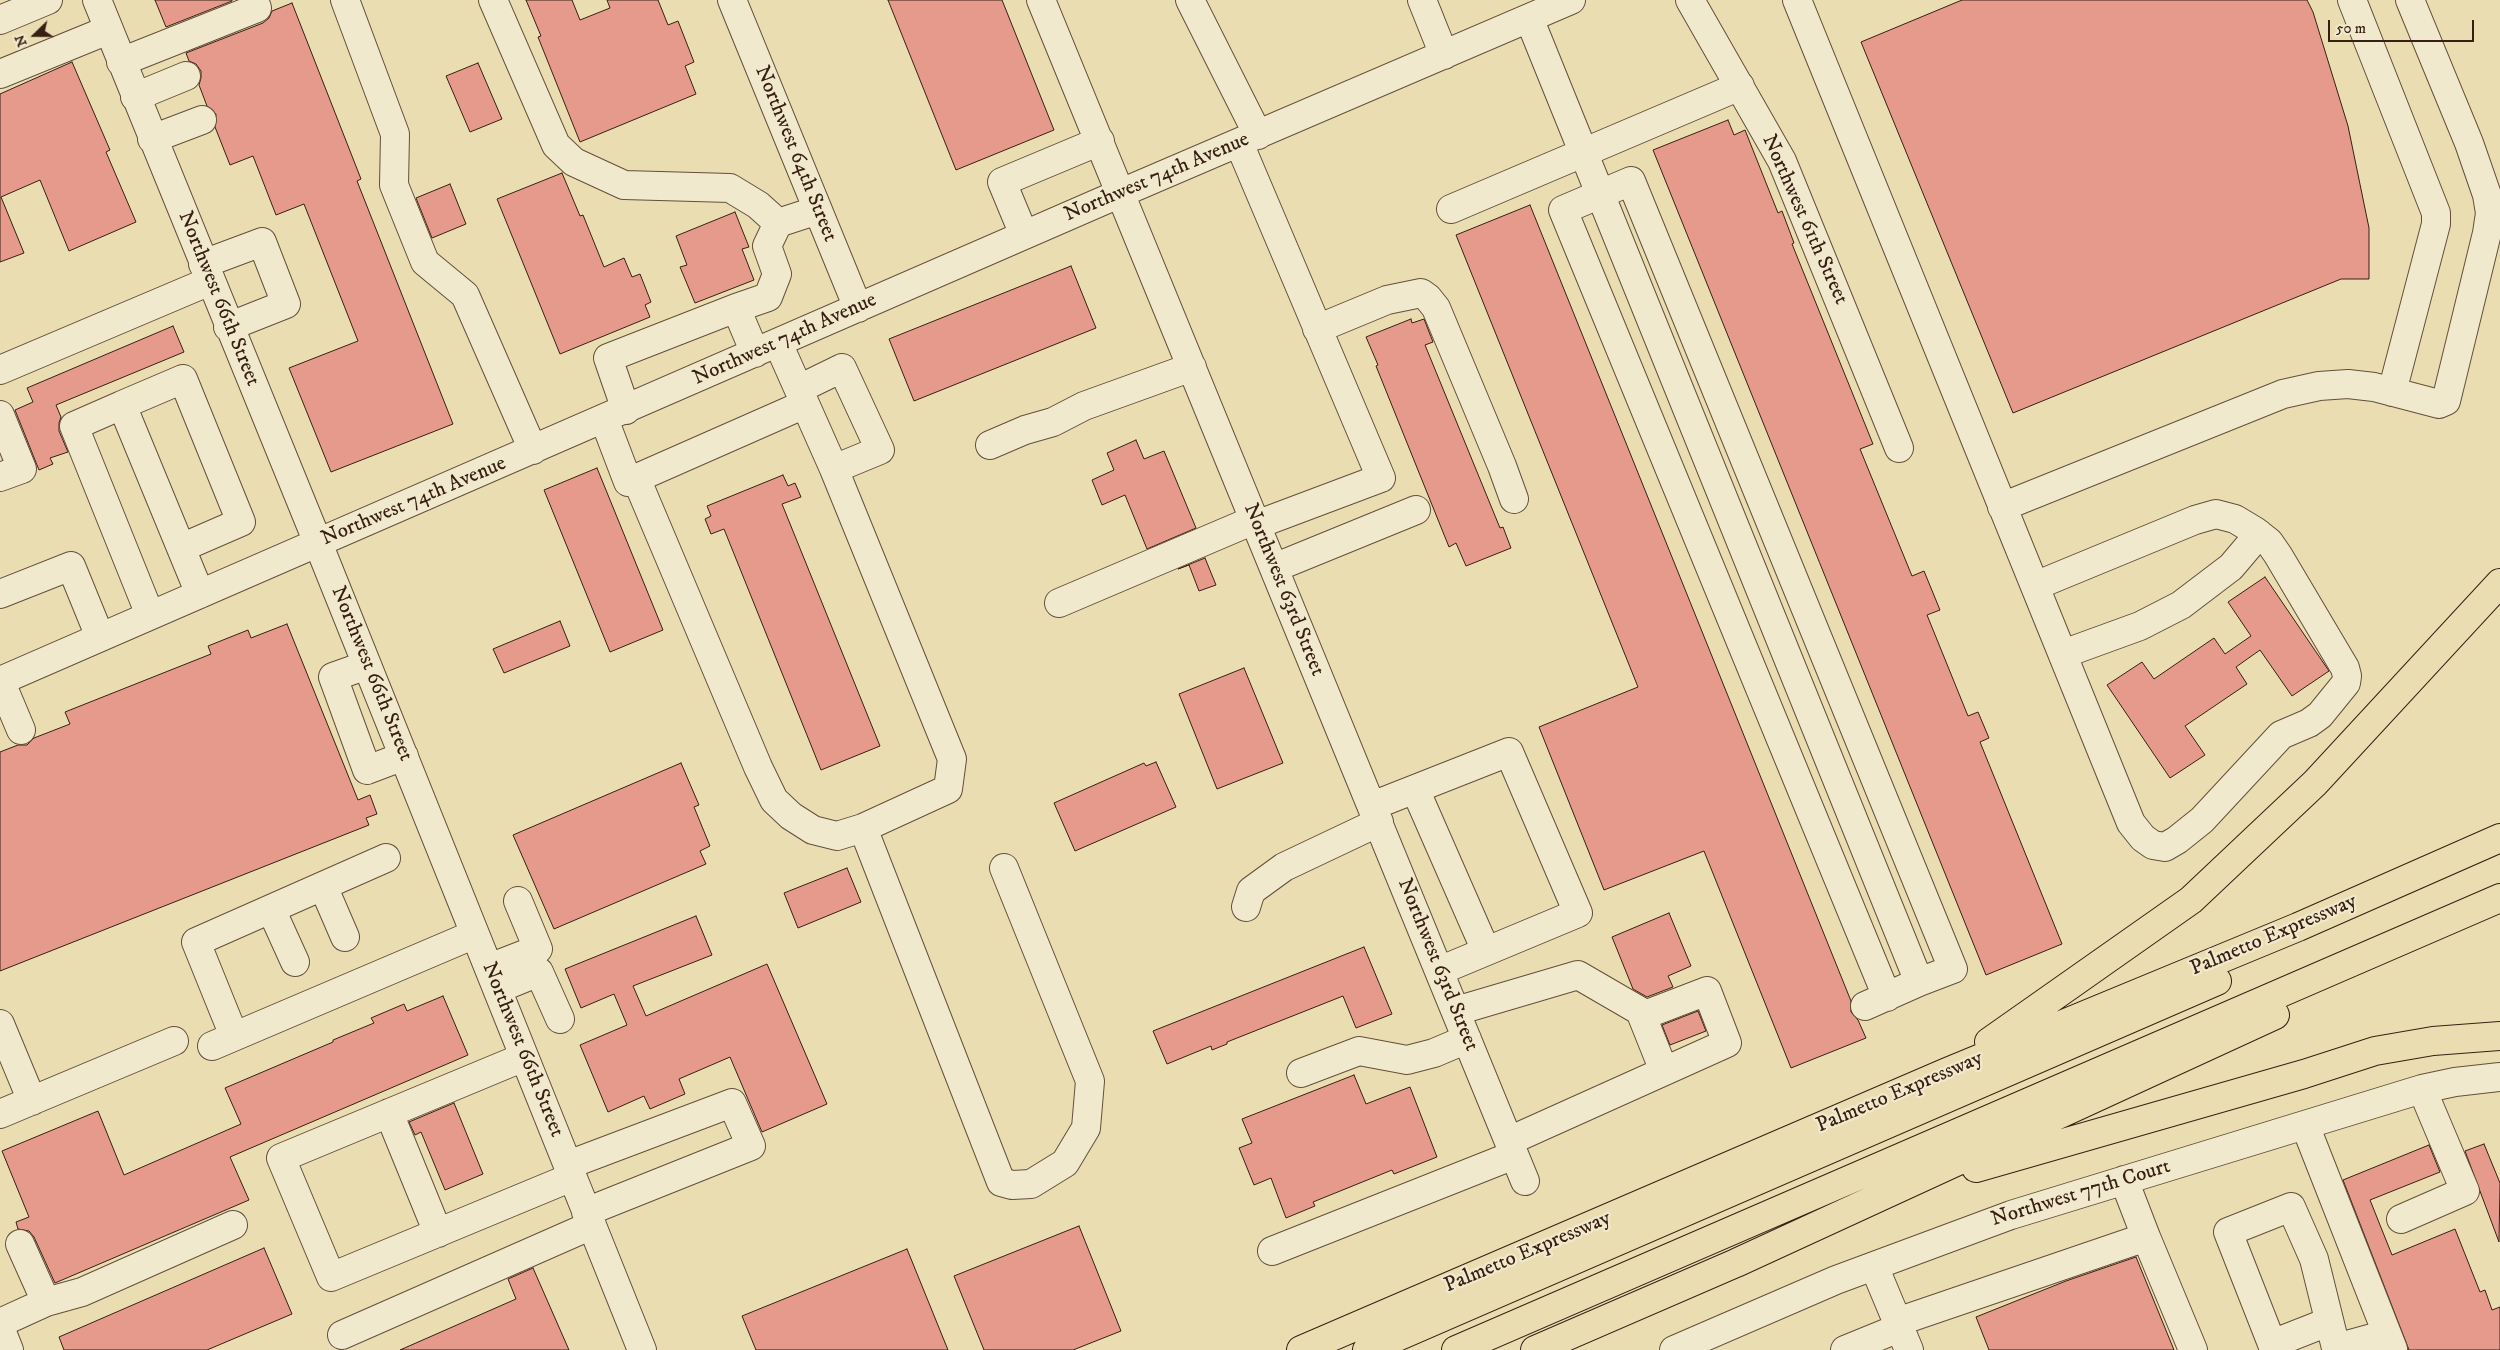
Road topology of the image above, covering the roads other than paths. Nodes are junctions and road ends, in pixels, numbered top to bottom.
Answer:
1 (48, 0) edge
2 (97, 0) edge
3 (254, 0) edge
4 (345, 0) edge
5 (493, 0) edge
6 (732, 0) edge
7 (1042, 0) edge
8 (1190, 0) edge
9 (1422, 0) edge
10 (1568, 0) edge
11 (1690, 0) edge
12 (1797, 0) edge
13 (2352, 0) edge
14 (2410, 0) edge
15 (12, 11) edge
16 (1529, 18) junction
17 (108, 30) junction
18 (1444, 55) junction
19 (121, 62) junction
20 (0, 74) edge
21 (186, 76) dead end
22 (1740, 86) junction
23 (135, 97) junction
24 (202, 120) dead end
25 (152, 139) junction
26 (1248, 139) junction
27 (1100, 141) junction
28 (1584, 154) junction
29 (1121, 193) junction
30 (1600, 194) junction
31 (1451, 209) dead end
32 (818, 210) junction
33 (1648, 221) junction
34 (778, 223) junction
35 (1024, 235) junction
36 (1621, 246) junction
37 (1659, 250) junction
38 (1582, 256) junction
39 (206, 273) junction
40 (736, 308) junction
41 (858, 308) junction
42 (1683, 308) junction
43 (1652, 322) junction
44 (228, 327) junction
45 (1317, 329) junction
46 (1616, 340) junction
47 (767, 348) junction
48 (1192, 367) junction
49 (0, 370) edge
50 (1710, 373) junction
51 (1678, 386) junction
52 (2392, 392) junction
53 (802, 397) junction
54 (122, 405) junction
55 (0, 414) edge
56 (615, 415) junction
57 (1693, 422) junction
58 (1656, 438) junction
59 (990, 445) dead end
60 (1899, 448) dead end
61 (533, 450) junction
62 (1746, 462) junction
63 (834, 469) junction
64 (0, 477) edge
65 (636, 478) junction
66 (1718, 484) junction
67 (1514, 499) dead end
68 (1685, 506) junction
69 (2002, 507) junction
70 (1416, 510) dead end
71 (1770, 521) junction
72 (1255, 522) junction
73 (2259, 534) junction
74 (318, 543) junction
75 (181, 548) junction
76 (1782, 550) junction
77 (1746, 555) junction
78 (1706, 559) junction
79 (1274, 568) junction
80 (2500, 583) edge
81 (2035, 586) junction
82 (1720, 591) junction
83 (1798, 591) junction
84 (0, 594) edge
85 (200, 594) junction
86 (1059, 603) dead end
87 (1770, 612) junction
88 (150, 616) junction
89 (1815, 632) junction
90 (1738, 634) junction
91 (100, 637) junction
92 (1786, 652) junction
93 (2063, 654) junction
94 (367, 665) junction
95 (1754, 673) junction
96 (1832, 673) junction
97 (0, 680) edge
98 (1802, 693) junction
99 (1771, 715) junction
100 (1850, 718) junction
101 (20, 730) dead end
102 (1820, 737) junction
103 (404, 756) junction
104 (1788, 756) junction
105 (1838, 781) junction
106 (1415, 789) junction
107 (1804, 795) junction
108 (1375, 814) junction
109 (1856, 825) junction
110 (863, 828) junction
111 (1899, 838) junction
112 (2500, 838) edge
113 (1822, 839) junction
114 (386, 858) dead end
115 (2500, 858) edge
116 (1870, 859) junction
117 (1004, 868) dead end
118 (1839, 880) junction
119 (323, 886) junction
120 (2500, 898) edge
121 (518, 901) dead end
122 (1246, 907) dead end
123 (271, 909) junction
124 (1890, 911) junction
125 (2500, 916) edge
126 (1857, 924) junction
127 (475, 934) junction
128 (345, 937) dead end
129 (1486, 951) junction
130 (1907, 952) junction
131 (295, 962) dead end
132 (1874, 965) junction
133 (1439, 970) junction
134 (493, 978) junction
135 (1919, 982) junction
136 (1456, 1011) junction
137 (1642, 1016) junction
138 (560, 1019) dead end
139 (0, 1024) edge
140 (2500, 1036) edge
141 (1467, 1039) junction
142 (174, 1041) dead end
143 (524, 1057) junction
144 (1664, 1071) junction
145 (1947, 1072) junction
146 (1302, 1073) dead end
147 (2500, 1077) edge
148 (2422, 1089) junction
149 (32, 1101) junction
150 (389, 1113) junction
151 (0, 1114) edge
152 (2304, 1125) junction
153 (1512, 1148) junction
154 (570, 1171) junction
155 (2124, 1180) junction
156 (1525, 1181) dead end
157 (1890, 1192) junction
158 (589, 1218) junction
159 (2401, 1219) dead end
160 (233, 1224) dead end
161 (438, 1233) junction
162 (2146, 1237) junction
163 (20, 1244) dead end
164 (1272, 1250) dead end
165 (1874, 1266) junction
166 (46, 1302) junction
167 (2328, 1322) junction
168 (1902, 1333) edge
169 (3, 1335) edge
170 (342, 1335) dead end
171 (2390, 1342) edge
172 (1704, 1344) edge
173 (642, 1350) edge
174 (1301, 1350) edge
175 (1367, 1350) edge
176 (1456, 1350) edge
177 (1535, 1350) edge
178 (1674, 1350) edge
179 (1844, 1350) edge
180 (2193, 1350) edge

1 - 15 street
2 - 17 street, Northwest 66th Street
3 - 19 street
4 - 61 street
5 - 34 street
6 - 32 street, Northwest 64th Street
7 - 27 street, Northwest 63rd Street
8 - 26 street
9 - 18 street
10 - 16 street, Northwest 74th Avenue
11 - 22 street, Northwest 61th Street
12 - 69 street
13 - 52 street
14 - 52 street
16 - 18 street, Northwest 74th Avenue
16 - 28 street
17 - 19 street, Northwest 66th Street
17 - 20 street
18 - 26 street, Northwest 74th Avenue
19 - 23 street, Northwest 66th Street
21 - 23 street
22 - 28 street
22 - 60 street, Northwest 61th Street
23 - 25 street, Northwest 66th Street
24 - 25 street
25 - 39 street, Northwest 66th Street
26 - 29 street, Northwest 74th Avenue
26 - 45 street
27 - 29 street, Northwest 63rd Street
27 - 35 street
28 - 30 street
28 - 31 street
29 - 35 street, Northwest 74th Avenue
29 - 48 street, Northwest 63rd Street
30 - 33 street
30 - 36 street
30 - 38 street
32 - 34 street
32 - 41 street, Northwest 64th Street
33 - 36 street
33 - 37 street
34 - 40 street
35 - 41 street, Northwest 74th Avenue
36 - 37 street
36 - 38 street
36 - 43 street
37 - 42 street
38 - 46 street
39 - 44 street, Northwest 66th Street
39 - 44 street
39 - 49 street
40 - 47 street
40 - 56 street
41 - 47 street, Northwest 74th Avenue
42 - 43 street
42 - 50 street
43 - 46 street
43 - 51 street
44 - 74 street, Northwest 66th Street
45 - 67 street
45 - 72 street
46 - 58 street
47 - 53 street
47 - 56 street, Northwest 74th Avenue
48 - 59 street
48 - 72 street, Northwest 63rd Street
50 - 51 street
50 - 62 street
51 - 57 street
52 - 69 street
53 - 63 street
53 - 63 street
53 - 65 street
54 - 75 street
54 - 75 street
54 - 88 street
55 - 64 street
56 - 61 street, Northwest 74th Avenue
56 - 65 street
57 - 58 street
57 - 66 street
58 - 68 street
61 - 74 street, Northwest 74th Avenue
62 - 66 street
62 - 71 street
63 - 110 street
65 - 110 street
66 - 68 street
66 - 77 street
68 - 78 street
69 - 81 street
70 - 79 street
71 - 76 street
71 - 77 street
72 - 79 street, Northwest 63rd Street
72 - 86 street
73 - 81 street
73 - 93 street
73 - 93 street
74 - 85 street, Northwest 74th Avenue
74 - 94 street, Northwest 66th Street
75 - 85 street
76 - 77 street
76 - 83 street
77 - 78 street
77 - 82 street
77 - 87 street
78 - 82 street
79 - 108 street, Northwest 63rd Street
80 - 145 highway
81 - 93 street
82 - 90 street
83 - 87 street
83 - 89 street
84 - 91 street
85 - 88 street, Northwest 74th Avenue
87 - 90 street
87 - 92 street
88 - 91 street, Northwest 74th Avenue
89 - 92 street
89 - 96 street
90 - 95 street
91 - 97 street, Northwest 74th Avenue
92 - 95 street
92 - 98 street
94 - 103 street, Northwest 66th Street
94 - 103 street
95 - 99 street
96 - 98 street
96 - 100 street
97 - 101 street
98 - 99 street
98 - 102 street
99 - 104 street
100 - 102 street
100 - 111 street
102 - 104 street
102 - 105 street
103 - 127 street, Northwest 66th Street
104 - 107 street
105 - 107 street
105 - 109 street
106 - 108 street
106 - 129 street
106 - 129 street
107 - 113 street
108 - 122 street
108 - 133 street, Northwest 63rd Street
109 - 113 street
109 - 116 street
110 - 117 street
111 - 116 street
111 - 135 street
112 - 145 highway, Palmetto Expressway
113 - 118 street
114 - 119 street
115 - 175 highway
116 - 118 street
116 - 124 street
118 - 126 street
119 - 123 street
119 - 128 street
120 - 176 highway
121 - 134 street
123 - 127 street
123 - 131 street
124 - 126 street
124 - 130 street
125 - 157 highway
126 - 132 street
127 - 134 street, Northwest 66th Street
129 - 133 street
130 - 132 street
130 - 135 street
132 - 135 street
133 - 136 street, Northwest 63rd Street
134 - 138 street
134 - 143 street, Northwest 66th Street
136 - 137 street
136 - 141 street, Northwest 63rd Street
137 - 144 street
137 - 144 street
139 - 149 street
140 - 157 highway
141 - 146 street
141 - 153 street, Northwest 63rd Street
142 - 149 street
143 - 150 street
143 - 154 street, Northwest 66th Street
144 - 153 street
145 - 174 highway, Palmetto Expressway
147 - 148 street, Northwest 77th Court
148 - 152 street, Northwest 77th Court
148 - 159 street
149 - 151 street
150 - 161 street
150 - 161 street
152 - 155 street, Northwest 77th Court
152 - 171 street
153 - 156 street, Northwest 63rd Street
153 - 164 street
154 - 158 street, Northwest 66th Street
154 - 158 street
154 - 161 street
155 - 162 street
155 - 165 street, Northwest 77th Court
157 - 177 highway
158 - 170 street
158 - 173 street, Northwest 66th Street
160 - 166 street
162 - 168 street
162 - 180 street
163 - 166 street
165 - 168 street
165 - 172 street, Northwest 77th Court
166 - 169 street
167 - 167 street
167 - 171 street
168 - 179 street
172 - 178 street, Northwest 77th Court

